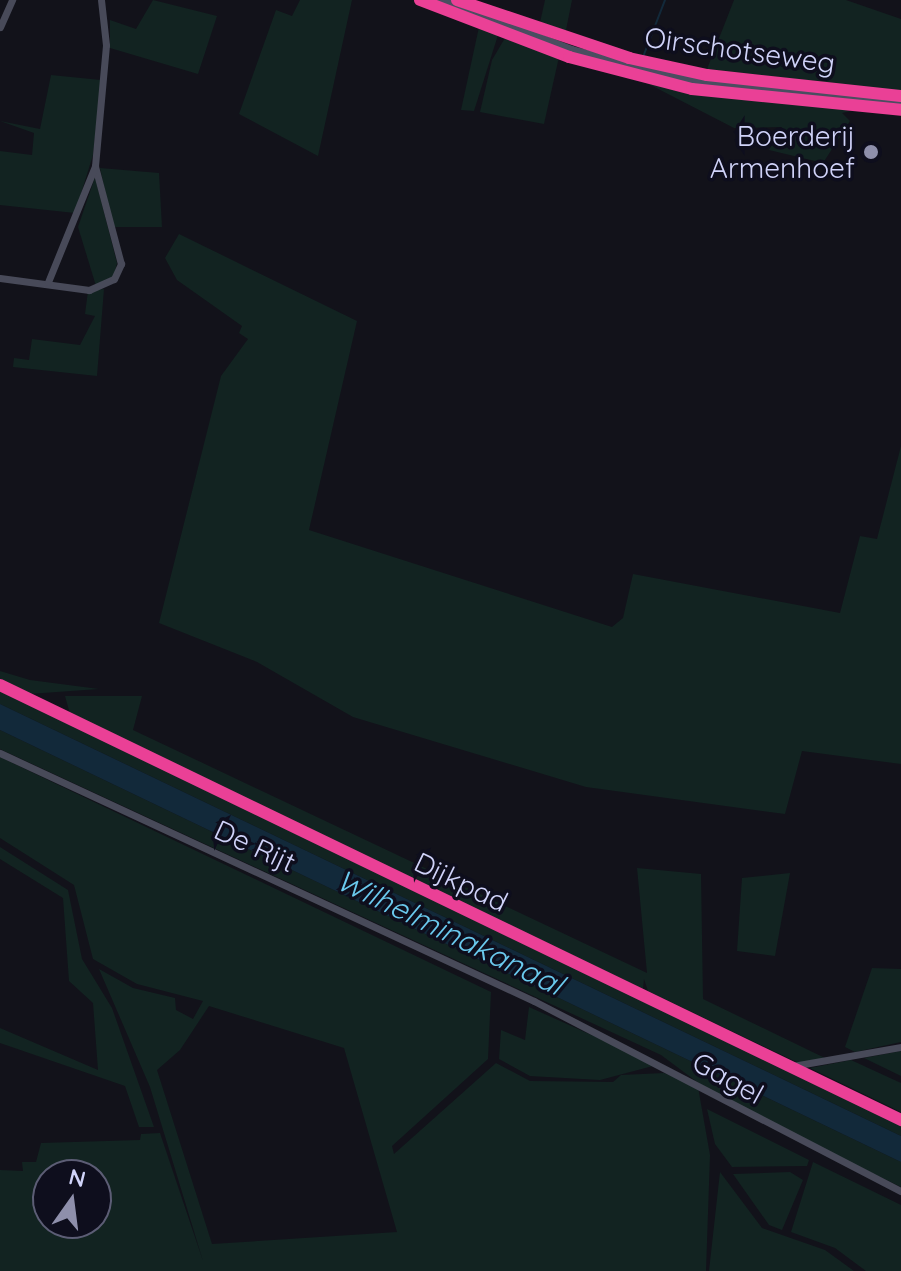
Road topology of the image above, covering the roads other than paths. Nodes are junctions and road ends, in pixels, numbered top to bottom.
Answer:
1 (12, 0) edge
2 (101, 0) edge
3 (439, 0) edge
4 (0, 27) edge
5 (901, 103) edge
6 (95, 166) junction
7 (0, 278) edge
8 (48, 282) junction
9 (0, 753) edge
10 (534, 1001) joint
11 (901, 1047) edge
12 (787, 1067) dead end
13 (901, 1191) edge

1 - 4 street
2 - 6 street
3 - 5 main road, Oirschotseweg
6 - 8 street
6 - 8 street
7 - 8 street
9 - 10 street, De Rijt
10 - 13 street, Gagel
11 - 12 street

